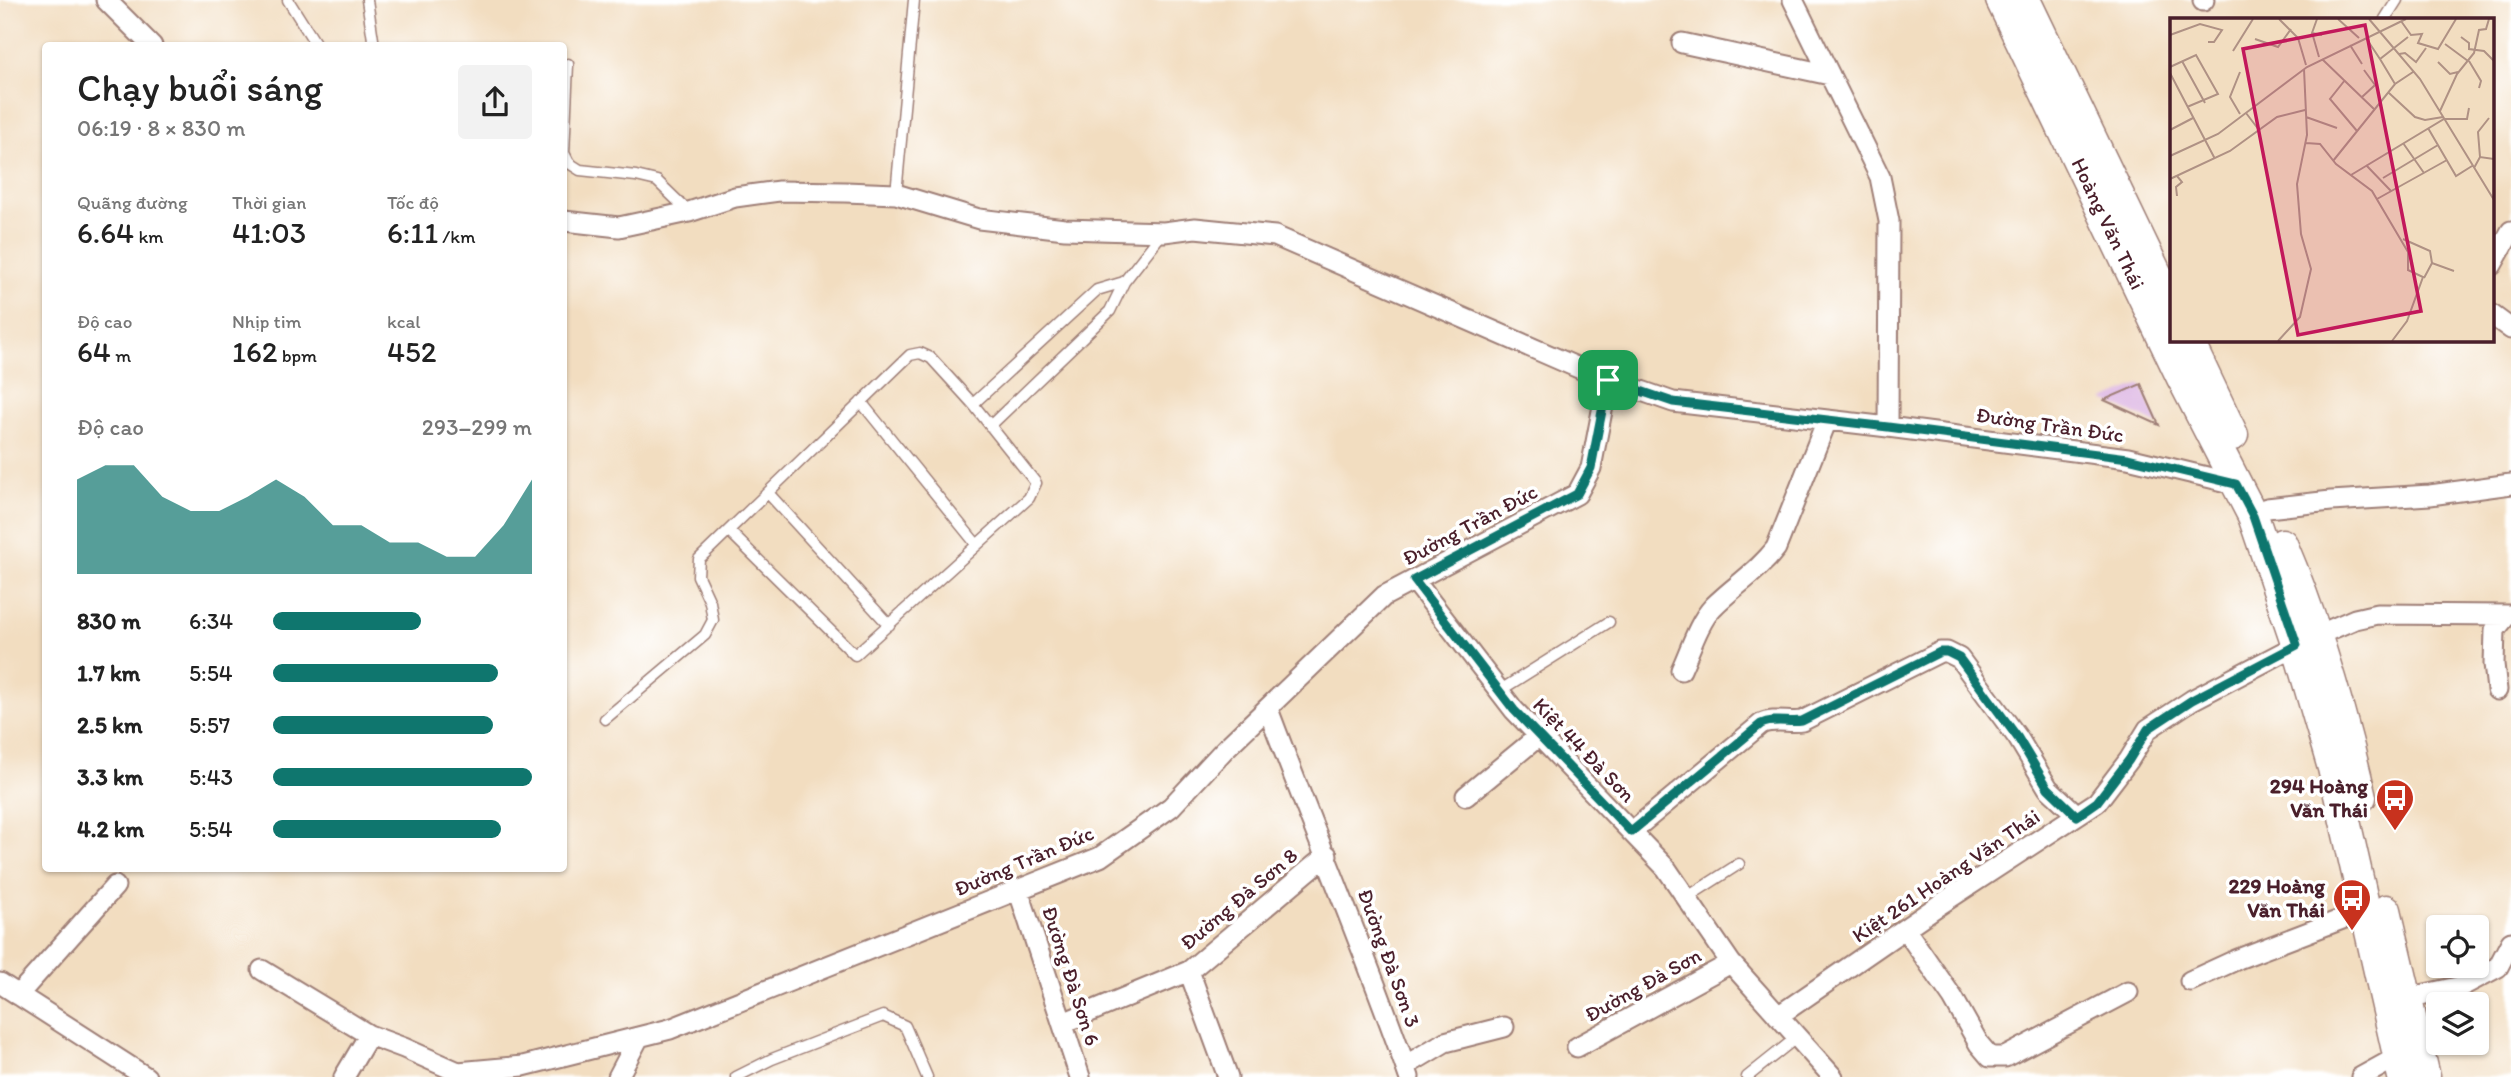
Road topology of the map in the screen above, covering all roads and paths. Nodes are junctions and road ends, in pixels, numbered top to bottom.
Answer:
1 (106, 0) edge
2 (288, 0) edge
3 (367, 0) edge
4 (914, 0) edge
5 (2001, 0) edge
6 (2025, 0) edge
7 (2397, 0) edge
8 (1799, 2) edge
9 (2386, 18) edge
10 (148, 42) edge
11 (314, 42) edge
12 (373, 42) edge
13 (1682, 43) dead end
14 (568, 64) dead end
15 (1830, 75) junction
16 (567, 86) edge
17 (567, 159) edge
18 (897, 194) junction
19 (689, 212) junction
20 (567, 221) edge
21 (2511, 231) edge
22 (1164, 232) junction
23 (2494, 261) edge
24 (1124, 282) junction
25 (2170, 302) edge
26 (2494, 316) edge
27 (2511, 329) edge
28 (2188, 341) edge
29 (1608, 380) junction
30 (861, 402) junction
31 (973, 404) junction
32 (1827, 420) junction
33 (990, 426) junction
34 (1888, 427) junction
35 (2245, 482) junction
36 (2511, 484) edge
37 (768, 493) junction
38 (2267, 508) junction
39 (729, 531) junction
40 (977, 545) junction
41 (1414, 580) junction
42 (2509, 615) edge
43 (1609, 622) dead end
44 (889, 625) junction
45 (2308, 640) junction
46 (1681, 670) dead end
47 (2497, 690) dead end
48 (1499, 691) junction
49 (1268, 709) junction
50 (605, 719) dead end
51 (1539, 736) junction
52 (1466, 796) dead end
53 (2077, 816) junction
54 (1631, 832) junction
55 (1326, 855) junction
56 (1739, 864) dead end
57 (115, 886) dead end
58 (1018, 889) junction
59 (1686, 898) junction
60 (2365, 910) junction
61 (1905, 929) junction
62 (2511, 942) edge
63 (1731, 963) junction
64 (262, 970) dead end
65 (1189, 971) junction
66 (2190, 981) dead end
67 (0, 984) edge
68 (2128, 992) dead end
69 (18, 995) junction
70 (2407, 998) junction
71 (1778, 1016) junction
72 (1063, 1023) junction
73 (1504, 1027) dead end
74 (369, 1035) junction
75 (639, 1037) junction
76 (1797, 1037) junction
77 (1577, 1047) dead end
78 (2401, 1066) edge
79 (1407, 1072) edge
80 (457, 1074) edge
81 (146, 1077) edge
82 (344, 1077) edge
83 (618, 1077) edge
84 (736, 1077) edge
85 (927, 1077) edge
86 (1080, 1077) edge
87 (1228, 1077) edge
88 (1747, 1077) edge
89 (1833, 1077) edge
90 (2361, 1077) edge
91 (2425, 1077) edge

1 - 10 street
2 - 11 lane
3 - 12 lane
4 - 18 lane
5 - 35 main road, Hoàng Văn Thái
6 - 25 main road
7 - 9 lane
8 - 15 street
13 - 15 street
14 - 16 lane
15 - 34 street
17 - 19 lane
18 - 19 street, Đường Trần Đức
18 - 22 street, Đường Trần Đức
19 - 20 street, Đường Trần Đức
21 - 23 street
22 - 24 lane
22 - 29 street, Đường Trần Đức
24 - 31 lane
24 - 33 lane
26 - 27 street
28 - 35 main road
29 - 32 street, Đường Trần Đức
29 - 41 street, Đường Trần Đức
30 - 31 lane
30 - 37 lane
30 - 40 lane
31 - 33 lane
32 - 34 street, Đường Trần Đức
32 - 46 street
33 - 40 lane
34 - 35 street, Đường Trần Đức
35 - 38 main road
35 - 45 main road
36 - 38 street
37 - 39 lane
37 - 44 lane
38 - 45 main road
39 - 44 lane
39 - 50 lane
40 - 44 lane
41 - 48 street, Kiệt 44 Đà Sơn
41 - 49 street, Đường Trần Đức
42 - 45 street, Kiệt 261 Hoàng Văn Thái
42 - 47 street
43 - 48 lane
45 - 53 street, Kiệt 261 Hoàng Văn Thái
45 - 60 main road
45 - 70 main road
48 - 51 street, Kiệt 44 Đà Sơn
49 - 55 street, Đường Đà Sơn 3
49 - 58 street, Đường Trần Đức
51 - 52 street
51 - 54 street, Kiệt 44 Đà Sơn
53 - 54 street
53 - 61 street, Kiệt 261 Hoàng Văn Thái
54 - 59 street, Kiệt 44 Đà Sơn
55 - 65 street, Đường Đà Sơn 8
55 - 79 street, Đường Đà Sơn 3
56 - 59 lane
57 - 69 street
58 - 72 street, Đường Đà Sơn 6
58 - 75 street, Đường Trần Đức
59 - 63 street, Kiệt 44 Đà Sơn
60 - 66 street
60 - 78 main road
61 - 68 street
61 - 71 street, Kiệt 261 Hoàng Văn Thái
62 - 70 street
63 - 71 street, Kiệt 44 Đà Sơn
63 - 77 street, Đường Đà Sơn
64 - 74 street, Đường Trần Đức
65 - 72 street, Đường Đà Sơn 8
65 - 87 street
67 - 69 street
69 - 81 street
70 - 91 main road
71 - 76 street, Kiệt 44 Đà Sơn
72 - 86 street, Đường Đà Sơn 6
73 - 79 street
74 - 80 street, Đường Trần Đức
74 - 82 street
75 - 80 street, Đường Trần Đức
75 - 83 street
76 - 88 lane
76 - 89 street, Kiệt 44 Đà Sơn
78 - 90 street
84 - 85 lane

